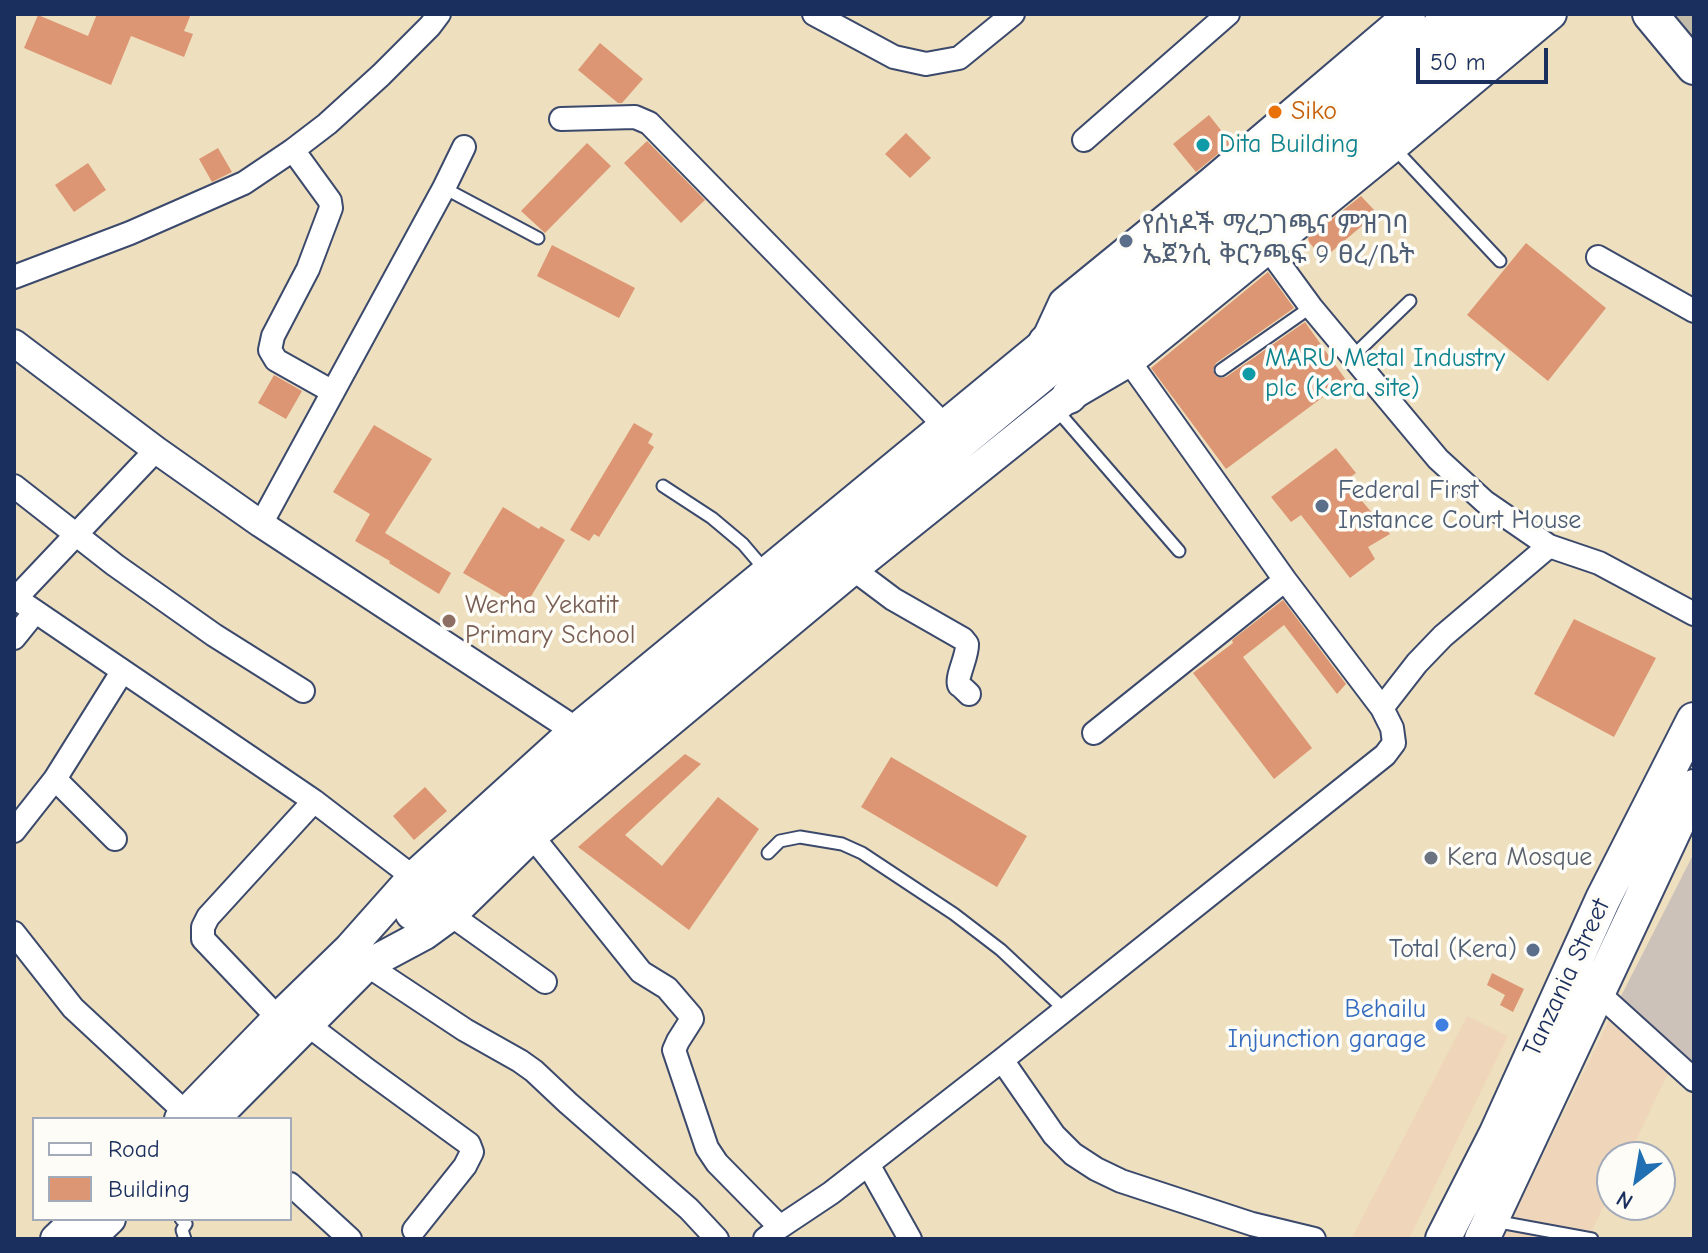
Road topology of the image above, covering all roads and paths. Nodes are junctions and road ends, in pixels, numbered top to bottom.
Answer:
1 (439, 14) edge
2 (814, 14) edge
3 (1013, 14) edge
4 (1228, 14) edge
5 (1456, 14) edge
6 (1489, 14) edge
7 (1523, 14) edge
8 (1551, 14) edge
9 (1619, 14) edge
10 (1403, 16) edge
11 (1658, 23) edge
12 (1694, 67) edge
13 (561, 119) dead end
14 (1084, 140) dead end
15 (1393, 146) junction
16 (464, 147) dead end
17 (293, 150) junction
18 (444, 188) junction
19 (538, 238) dead end
20 (1267, 247) junction
21 (1598, 257) dead end
22 (1500, 261) dead end
23 (14, 277) edge
24 (1410, 301) dead end
25 (1311, 307) junction
26 (1694, 311) edge
27 (1046, 342) junction
28 (14, 343) edge
29 (1352, 357) junction
30 (1129, 361) junction
31 (1221, 370) dead end
32 (333, 392) junction
33 (1061, 402) junction
34 (944, 425) junction
35 (156, 450) junction
36 (14, 486) edge
37 (663, 486) dead end
38 (261, 524) junction
39 (76, 535) junction
40 (1549, 546) junction
41 (1179, 551) dead end
42 (853, 569) junction
43 (766, 572) junction
44 (1285, 580) junction
45 (15, 598) edge
46 (35, 612) junction
47 (1694, 614) edge
48 (14, 638) edge
49 (122, 672) junction
50 (303, 691) dead end
51 (969, 694) dead end
52 (1382, 708) junction
53 (1694, 720) edge
54 (575, 730) junction
55 (1094, 733) dead end
56 (55, 779) junction
57 (1694, 787) edge
58 (314, 801) junction
59 (14, 831) edge
60 (532, 836) junction
61 (115, 839) dead end
62 (768, 853) dead end
63 (413, 877) junction
64 (451, 915) junction
65 (14, 933) edge
66 (1579, 951) junction
67 (358, 957) junction
68 (1613, 962) junction
69 (545, 982) dead end
70 (1598, 993) junction
71 (1065, 1010) junction
72 (278, 1018) junction
73 (308, 1025) junction
74 (1002, 1060) junction
75 (1694, 1080) edge
76 (202, 1114) edge
77 (868, 1164) junction
78 (292, 1186) edge
79 (75, 1221) edge
80 (108, 1221) edge
81 (183, 1221) edge
82 (1486, 1230) edge
83 (772, 1233) edge
84 (416, 1236) edge
85 (56, 1239) edge
86 (89, 1239) edge
87 (185, 1239) edge
88 (350, 1239) edge
89 (717, 1239) edge
90 (910, 1239) edge
91 (1314, 1239) edge
92 (1443, 1239) edge
93 (1592, 1239) edge

1 - 17 street
2 - 3 street
4 - 14 street
5 - 27 main road
6 - 67 main road
7 - 33 main road
8 - 15 main road
9 - 11 main road
10 - 27 main road
11 - 12 main road
13 - 34 street
15 - 20 main road
15 - 22 lane
16 - 18 street
17 - 23 street
17 - 32 street
18 - 19 lane
18 - 32 street
20 - 25 street
20 - 30 main road
21 - 26 street
24 - 29 lane
25 - 29 street
25 - 31 lane
27 - 34 main road
28 - 35 street
29 - 40 street
30 - 33 main road
30 - 44 street
32 - 38 street
33 - 41 lane
33 - 42 main road
34 - 43 main road
35 - 38 street
35 - 39 street
36 - 39 street
37 - 43 lane
38 - 54 street
39 - 45 street
39 - 50 street
40 - 47 street
40 - 52 street
42 - 51 street
42 - 60 main road
43 - 54 main road
44 - 52 street
44 - 55 street
45 - 46 street
46 - 48 street
46 - 49 street
49 - 56 street
49 - 58 street
52 - 71 street
53 - 66 main road, Tanzania Street
54 - 63 main road
56 - 59 street
56 - 61 street
57 - 68 main road, Tanzania Street
58 - 63 street
58 - 72 street
60 - 64 main road
60 - 83 street
62 - 71 lane
63 - 67 main road
64 - 67 main road
64 - 69 street
65 - 76 street
66 - 68 main road
66 - 92 main road, Tanzania Street
67 - 72 main road
67 - 73 main road
67 - 89 street
68 - 70 main road, Tanzania Street
70 - 75 street
70 - 82 main road, Tanzania Street
71 - 74 street
72 - 76 main road
73 - 76 main road
73 - 84 street
74 - 77 street
74 - 91 street
77 - 83 street
77 - 90 street
78 - 88 street
79 - 85 main road
80 - 86 main road
81 - 87 lane
82 - 93 lane

